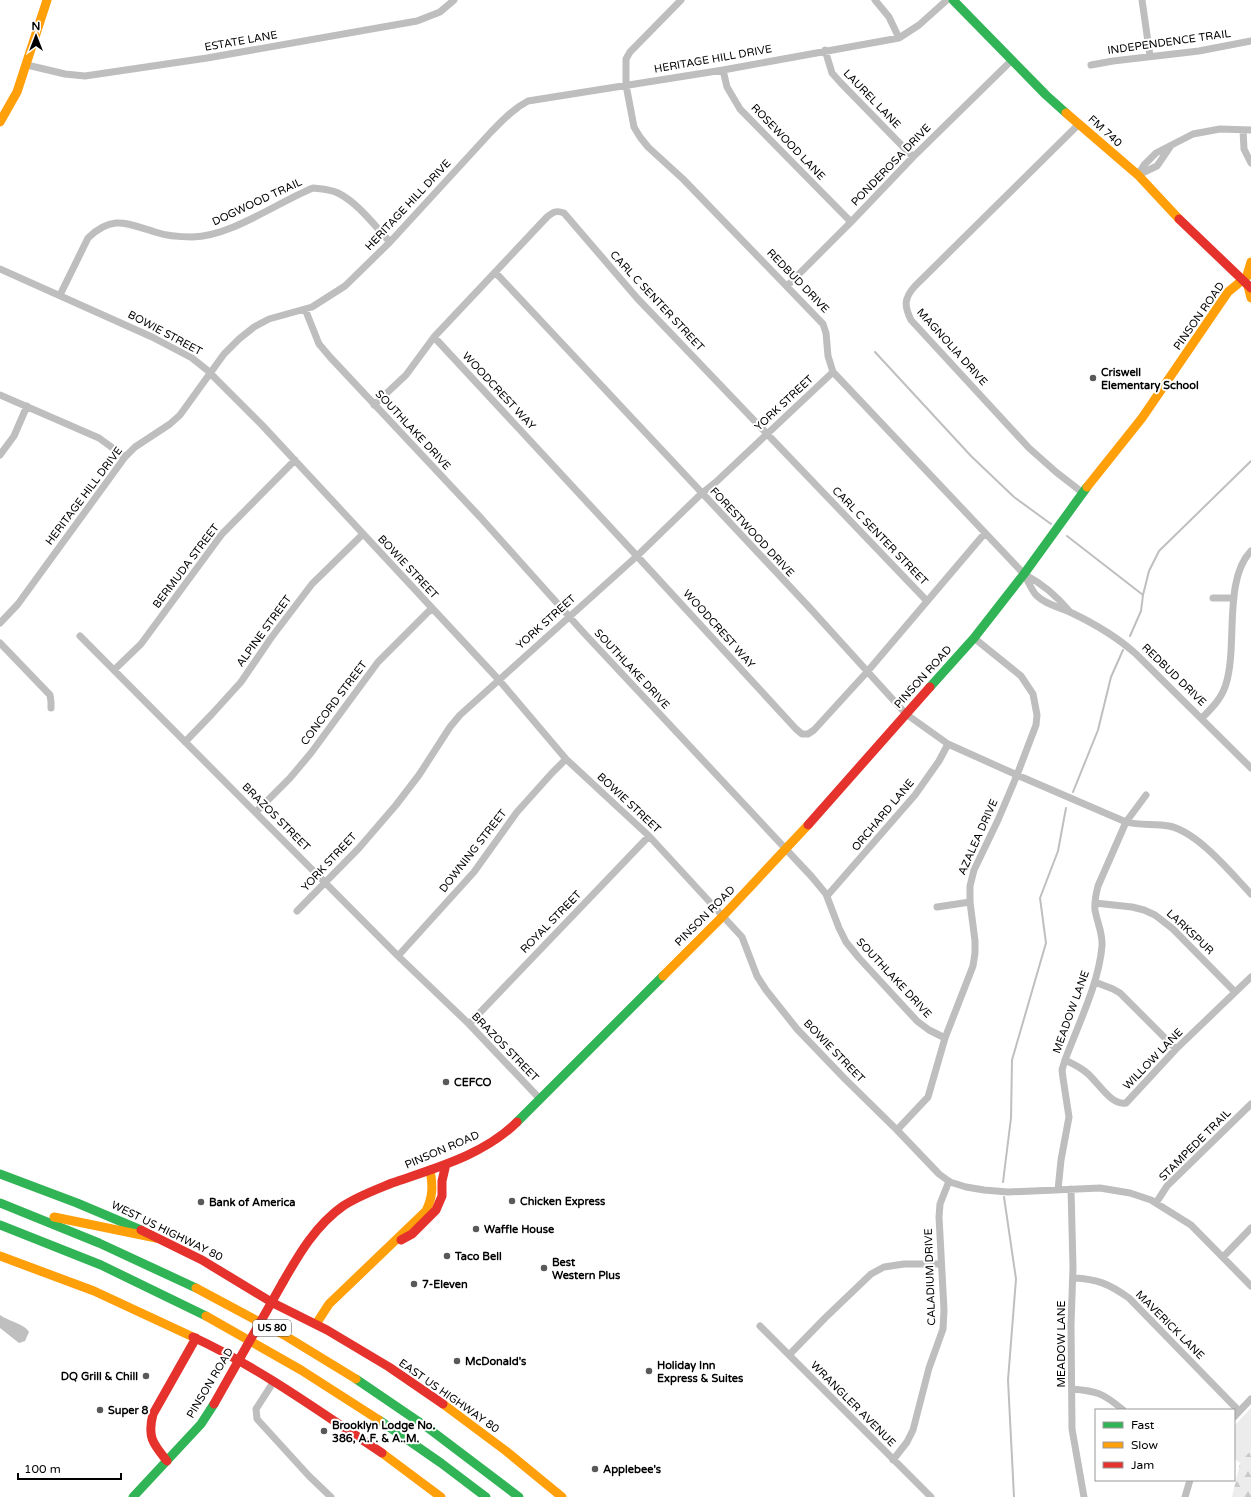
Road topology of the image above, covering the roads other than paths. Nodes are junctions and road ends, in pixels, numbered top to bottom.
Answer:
1 (47, 0) edge
2 (454, 0) edge
3 (681, 0) edge
4 (875, 0) edge
5 (947, 0) edge
6 (953, 0) edge
7 (1142, 0) edge
8 (899, 38) junction
9 (1251, 41) edge
10 (825, 50) junction
11 (1150, 56) junction
12 (1012, 60) junction
13 (27, 65) junction
14 (1091, 65) dead end
15 (723, 70) junction
16 (626, 85) junction
17 (0, 122) edge
18 (1079, 124) junction
19 (1243, 130) junction
20 (1251, 130) edge
21 (913, 157) junction
22 (1251, 164) edge
23 (1138, 175) junction
24 (851, 222) junction
25 (390, 242) junction
26 (1251, 262) edge
27 (0, 269) edge
28 (495, 272) junction
29 (1248, 280) edge
30 (787, 286) junction
31 (60, 295) junction
32 (1251, 298) edge
33 (305, 309) junction
34 (434, 337) junction
35 (834, 372) junction
36 (210, 373) junction
37 (0, 395) edge
38 (374, 405) junction
39 (27, 406) junction
40 (768, 434) junction
41 (0, 455) edge
42 (125, 457) junction
43 (294, 460) junction
44 (1083, 493) junction
45 (702, 494) junction
46 (985, 533) junction
47 (362, 534) junction
48 (1251, 551) edge
49 (637, 556) junction
50 (1024, 574) junction
51 (1213, 598) dead end
52 (1234, 598) junction
53 (926, 600) junction
54 (431, 609) junction
55 (1070, 612) junction
56 (569, 616) junction
57 (0, 622) edge
58 (80, 636) dead end
59 (974, 638) junction
60 (0, 643) edge
61 (114, 670) junction
62 (867, 672) junction
63 (499, 680) junction
64 (51, 708) dead end
65 (906, 714) junction
66 (1202, 718) junction
67 (185, 742) junction
68 (948, 744) junction
69 (566, 759) junction
70 (1251, 768) edge
71 (1017, 775) junction
72 (1146, 794) dead end
73 (256, 812) junction
74 (1126, 822) junction
75 (649, 836) junction
76 (786, 850) junction
77 (326, 884) junction
78 (1251, 894) edge
79 (827, 896) junction
80 (970, 902) junction
81 (1095, 903) junction
82 (937, 907) dead end
83 (298, 911) dead end
84 (722, 917) junction
85 (398, 956) junction
86 (1251, 977) edge
87 (1095, 982) junction
88 (1235, 992) junction
89 (469, 1024) junction
90 (945, 1038) junction
91 (1176, 1049) junction
92 (1065, 1060) junction
93 (540, 1100) junction
94 (1251, 1104) edge
95 (898, 1130) junction
96 (446, 1164) junction
97 (430, 1170) junction
98 (0, 1174) edge
99 (949, 1181) junction
100 (1071, 1189) junction
101 (1058, 1190) junction
102 (0, 1202) edge
103 (1156, 1203) junction
104 (0, 1225) edge
105 (1251, 1228) edge
106 (156, 1238) junction
107 (391, 1245) junction
108 (0, 1256) edge
109 (1223, 1257) junction
110 (941, 1264) junction
111 (1072, 1278) junction
112 (1251, 1286) edge
113 (316, 1324) junction
114 (760, 1326) dead end
115 (196, 1338) junction
116 (789, 1355) junction
117 (274, 1382) junction
118 (1072, 1389) junction
119 (1251, 1399) edge
120 (1122, 1409) edge
121 (1232, 1409) edge
122 (1237, 1414) edge
123 (893, 1460) junction
124 (167, 1461) junction
125 (1190, 1481) edge
126 (133, 1497) edge
127 (331, 1497) edge
128 (441, 1497) edge
129 (486, 1497) edge
130 (519, 1497) edge
131 (562, 1497) edge
132 (931, 1497) edge
133 (1084, 1497) edge
134 (1185, 1497) edge

1 - 13 main road
2 - 13 street, ESTATE LANE
3 - 16 street, REDBUD DRIVE
4 - 8 street
5 - 8 street, HERITAGE HILL DRIVE
6 - 12 main road, FM 740 / FM 740
7 - 11 street
8 - 10 street, HERITAGE HILL DRIVE
9 - 11 street, INDEPENDENCE TRAIL
10 - 15 street, HERITAGE HILL DRIVE
10 - 21 street, LAUREL LANE
11 - 14 street, INDEPENDENCE TRAIL
12 - 18 main road, FM 740 / FM 740
12 - 21 street, PONDEROSA DRIVE
13 - 17 main road
15 - 16 street, HERITAGE HILL DRIVE
15 - 24 street, ROSEWOOD LANE
16 - 25 street, HERITAGE HILL DRIVE
16 - 30 street, REDBUD DRIVE
18 - 23 main road, FM 740 / FM 740
18 - 44 street, MAGNOLIA DRIVE
19 - 20 street
19 - 22 street
19 - 23 street
21 - 24 street, PONDEROSA DRIVE
23 - 29 main road, FM 740 / FM 740
24 - 30 street, PONDEROSA DRIVE
25 - 31 street, DOGWOOD TRAIL
25 - 33 street, HERITAGE HILL DRIVE
26 - 29 main road
27 - 31 street, BOWIE STREET
28 - 34 street, CARL C SENTER STREET
28 - 40 street, CARL C SENTER STREET
28 - 45 street, FORESTWOOD DRIVE
29 - 32 main road
29 - 44 main road, PINSON ROAD
30 - 35 street, REDBUD DRIVE
31 - 36 street, BOWIE STREET
33 - 36 street, HERITAGE HILL DRIVE
33 - 38 street, SOUTHLAKE DRIVE
34 - 38 street, CARL C SENTER STREET
34 - 49 street, WOODCREST WAY
35 - 40 street, YORK STREET
35 - 46 street, REDBUD DRIVE
36 - 42 street, HERITAGE HILL DRIVE
36 - 43 street, BOWIE STREET
37 - 39 street
38 - 56 street, SOUTHLAKE DRIVE
39 - 41 street
39 - 42 street
40 - 45 street, YORK STREET
40 - 53 street, CARL C SENTER STREET
42 - 57 street, HERITAGE HILL DRIVE
43 - 47 street, BOWIE STREET
43 - 61 street, BERMUDA STREET
44 - 50 main road, PINSON ROAD
45 - 49 street, YORK STREET
45 - 62 street, FORESTWOOD DRIVE
46 - 50 street, REDBUD DRIVE
46 - 53 street, WOODCREST WAY
47 - 54 street, BOWIE STREET
47 - 67 street, ALPINE STREET
48 - 52 street
49 - 56 street, YORK STREET
49 - 62 street, WOODCREST WAY
50 - 55 street, REDBUD DRIVE
50 - 55 street, REDBUD DRIVE
50 - 59 main road, PINSON ROAD
51 - 52 street
52 - 66 street
53 - 62 street, WOODCREST WAY
54 - 63 street, BOWIE STREET
54 - 73 street, CONCORD STREET
55 - 66 street, REDBUD DRIVE
56 - 63 street, YORK STREET
56 - 76 street, SOUTHLAKE DRIVE
58 - 61 street, BRAZOS STREET
59 - 65 main road, PINSON ROAD
59 - 71 street, AZALEA DRIVE
60 - 64 street
61 - 67 street, BRAZOS STREET
62 - 65 street, FORESTWOOD DRIVE
63 - 69 street, BOWIE STREET
63 - 77 street, YORK STREET
65 - 68 street, FORESTWOOD DRIVE
65 - 76 main road, PINSON ROAD
66 - 70 street, REDBUD DRIVE
67 - 73 street, BRAZOS STREET
68 - 71 street, FORESTWOOD DRIVE
68 - 79 street, ORCHARD LANE
69 - 75 street, BOWIE STREET
69 - 85 street, DOWNING STREET
71 - 74 street, FORESTWOOD DRIVE
71 - 80 street, AZALEA DRIVE
72 - 74 street, MEADOW LANE
73 - 77 street, BRAZOS STREET
74 - 78 street, FORESTWOOD DRIVE
74 - 81 street, MEADOW LANE
75 - 84 street, BOWIE STREET
75 - 89 street, ROYAL STREET
76 - 79 street, SOUTHLAKE DRIVE
76 - 84 main road, PINSON ROAD
77 - 83 street, YORK STREET
77 - 85 street, BRAZOS STREET
79 - 90 street, SOUTHLAKE DRIVE
80 - 82 street
80 - 90 street, AZALEA DRIVE
81 - 87 street, MEADOW LANE
81 - 88 street, LARKSPUR
84 - 93 main road, PINSON ROAD
84 - 95 street, BOWIE STREET
85 - 89 street, BRAZOS STREET
86 - 88 street, WILLOW LANE
87 - 91 street
87 - 92 street, MEADOW LANE
88 - 91 street, WILLOW LANE
89 - 93 street, BRAZOS STREET
90 - 95 street, AZALEA DRIVE
91 - 92 street, WILLOW LANE
92 - 101 street, MEADOW LANE
93 - 96 main road, PINSON ROAD
94 - 103 street, STAMPEDE TRAIL
95 - 99 street, BOWIE STREET
96 - 97 main road, PINSON ROAD
96 - 107 main road
97 - 107 main road
97 - 124 main road, PINSON ROAD, bridge
98 - 106 main road, WEST US HIGHWAY 80
99 - 101 street, BOWIE STREET
99 - 110 street, CALADIUM DRIVE
100 - 101 street, BOWIE STREET
100 - 103 street, BOWIE STREET
100 - 111 street, MEADOW LANE
102 - 106 main road
102 - 130 main road, US 80
103 - 109 street, BOWIE STREET
104 - 129 main road, US 80
105 - 109 street
106 - 113 main road, WEST US HIGHWAY 80
107 - 113 main road
108 - 115 main road
109 - 112 street, BOWIE STREET
110 - 116 street
110 - 123 street, CALADIUM DRIVE
111 - 118 street, MEADOW LANE
111 - 121 street, MAVERICK LANE
113 - 131 main road, EAST US HIGHWAY 80
114 - 116 street, WRANGLER AVENUE
115 - 117 main road
115 - 124 main road
116 - 123 street, WRANGLER AVENUE
117 - 127 street
117 - 128 main road
118 - 120 street
118 - 133 street, MEADOW LANE
119 - 122 street
123 - 132 street, WRANGLER AVENUE
124 - 126 main road, PINSON ROAD
125 - 134 street

